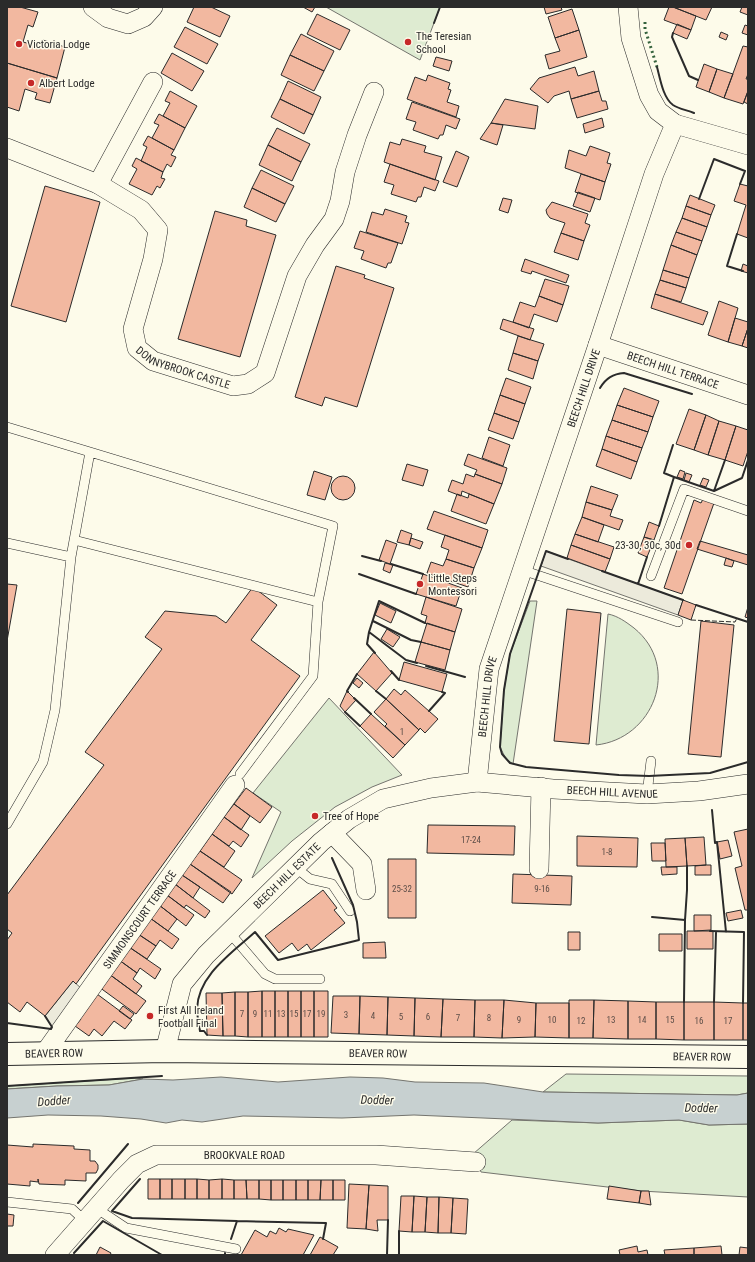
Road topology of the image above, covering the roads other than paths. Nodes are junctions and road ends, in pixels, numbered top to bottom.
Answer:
1 (93, 7) edge
2 (153, 7) edge
3 (628, 7) edge
4 (153, 82) dead end
5 (374, 92) dead end
6 (675, 124) junction
7 (748, 145) edge
8 (7, 148) edge
9 (98, 184) junction
10 (598, 345) junction
11 (748, 395) edge
12 (7, 427) edge
13 (90, 452) junction
14 (748, 511) edge
15 (74, 540) junction
16 (7, 543) edge
17 (72, 557) junction
18 (522, 570) junction
19 (651, 576) dead end
20 (318, 602) junction
21 (678, 622) dead end
22 (651, 761) dead end
23 (238, 780) joint
24 (477, 782) junction
25 (748, 784) edge
26 (541, 788) junction
27 (647, 794) junction
28 (7, 824) edge
29 (332, 833) junction
30 (295, 867) junction
31 (539, 869) dead end
32 (366, 890) dead end
33 (350, 911) dead end
34 (229, 932) junction
35 (320, 979) dead end
36 (166, 1051) junction
37 (7, 1054) edge
38 (44, 1054) junction
39 (748, 1057) edge
40 (476, 1162) dead end
41 (7, 1202) edge
42 (90, 1214) junction
43 (236, 1249) dead end
44 (56, 1255) edge

1 - 2 street
3 - 6 street
4 - 9 street
5 - 9 street, DONNYBROOK CASTLE
6 - 7 street
6 - 10 street, BEECH HILL DRIVE
8 - 9 street, DONNYBROOK CASTLE
10 - 11 street, BEECH HILL TERRACE
10 - 18 street, BEECH HILL DRIVE
12 - 13 lane
13 - 15 lane
13 - 20 lane
14 - 19 lane
15 - 17 lane
15 - 20 lane
16 - 17 lane
17 - 28 lane
18 - 21 lane
18 - 24 street, BEECH HILL DRIVE
20 - 23 lane
22 - 27 lane
23 - 38 street, SIMMONSCOURT TERRACE
24 - 26 street, BEECH HILL AVENUE
24 - 29 street, BEECH HILL ESTATE
25 - 27 street, BEECH HILL AVENUE
26 - 27 street, BEECH HILL AVENUE
26 - 31 street
29 - 30 street, BEECH HILL ESTATE
29 - 32 street
30 - 33 lane
30 - 34 street, BEECH HILL ESTATE
34 - 35 lane
34 - 36 street, BEECH HILL ESTATE
36 - 38 street, BEAVER ROW
36 - 39 street, BEAVER ROW
37 - 38 street, BEAVER ROW
40 - 42 street, BROOKVALE ROAD
41 - 42 lane
42 - 43 lane
42 - 44 street, BROOKVALE ROAD

